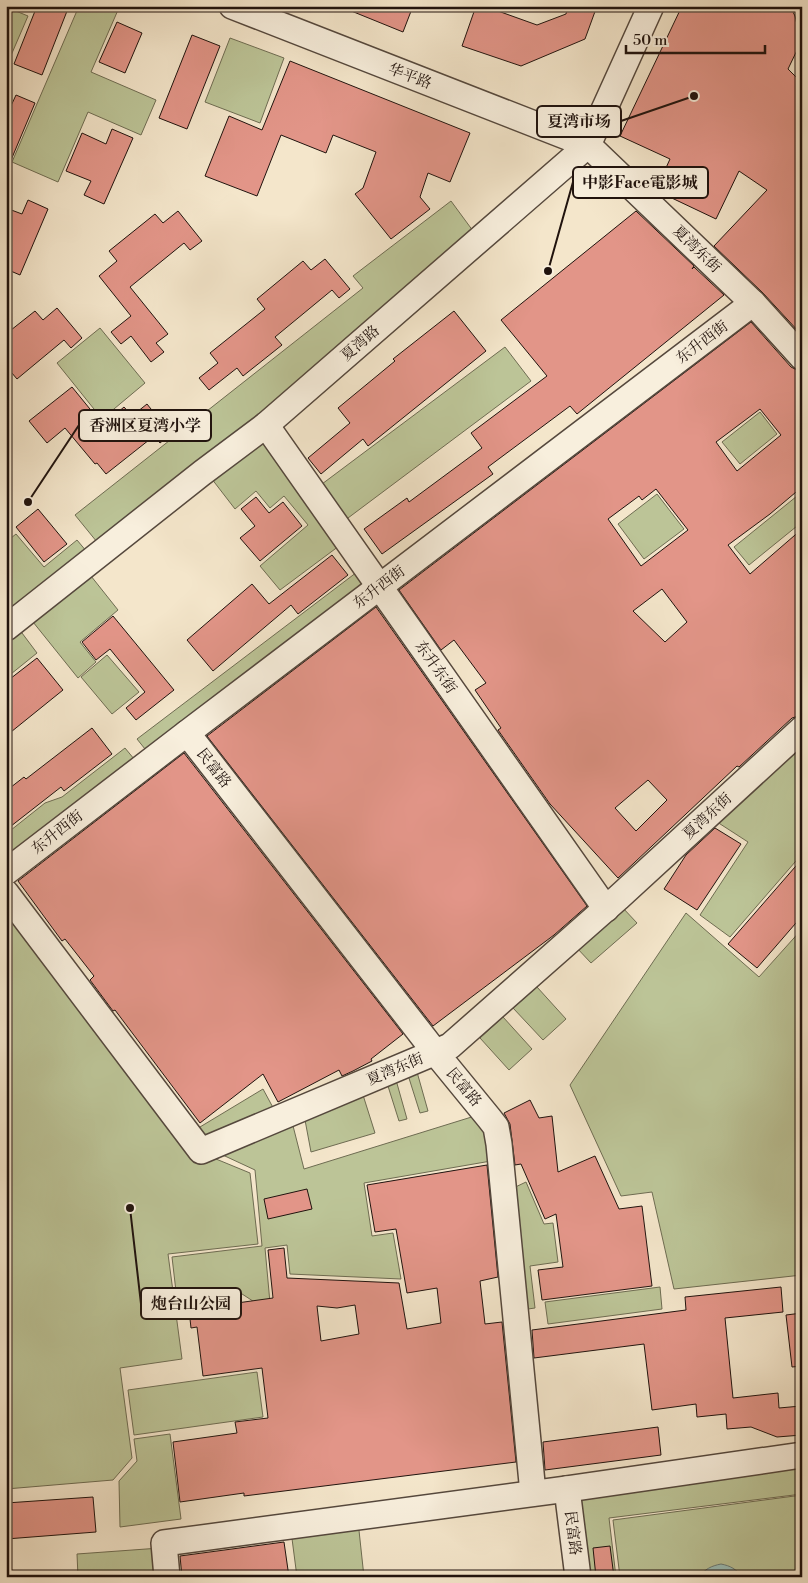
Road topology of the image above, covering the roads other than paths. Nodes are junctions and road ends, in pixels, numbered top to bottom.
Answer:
1 (232, 6) edge
2 (651, 6) edge
3 (588, 145) junction
4 (753, 303) junction
5 (801, 355) edge
6 (266, 425) junction
7 (380, 586) junction
8 (6, 628) edge
9 (802, 729) edge
10 (187, 732) junction
11 (6, 872) edge
12 (6, 893) edge
13 (606, 908) junction
14 (435, 1052) junction
15 (802, 1455) edge
16 (568, 1489) junction
17 (534, 1493) junction
18 (167, 1577) edge
19 (578, 1577) edge

1 - 3 street, 华平路
2 - 3 street, 夏湾路
3 - 4 street, 夏湾东街
3 - 6 street, 夏湾路
4 - 5 street, 夏湾东街
4 - 7 street, 东升西街
6 - 7 street, 东升东街
6 - 8 street, 夏湾路
7 - 10 street, 东升西街
7 - 13 street, 东升东街
9 - 13 street, 夏湾东街
10 - 11 street, 东升西街
10 - 14 street, 民富路
12 - 14 street, 夏湾东街
13 - 14 street, 夏湾东街
14 - 17 street, 民富路
15 - 16 street
16 - 17 street
16 - 19 street, 民富路
17 - 18 street

